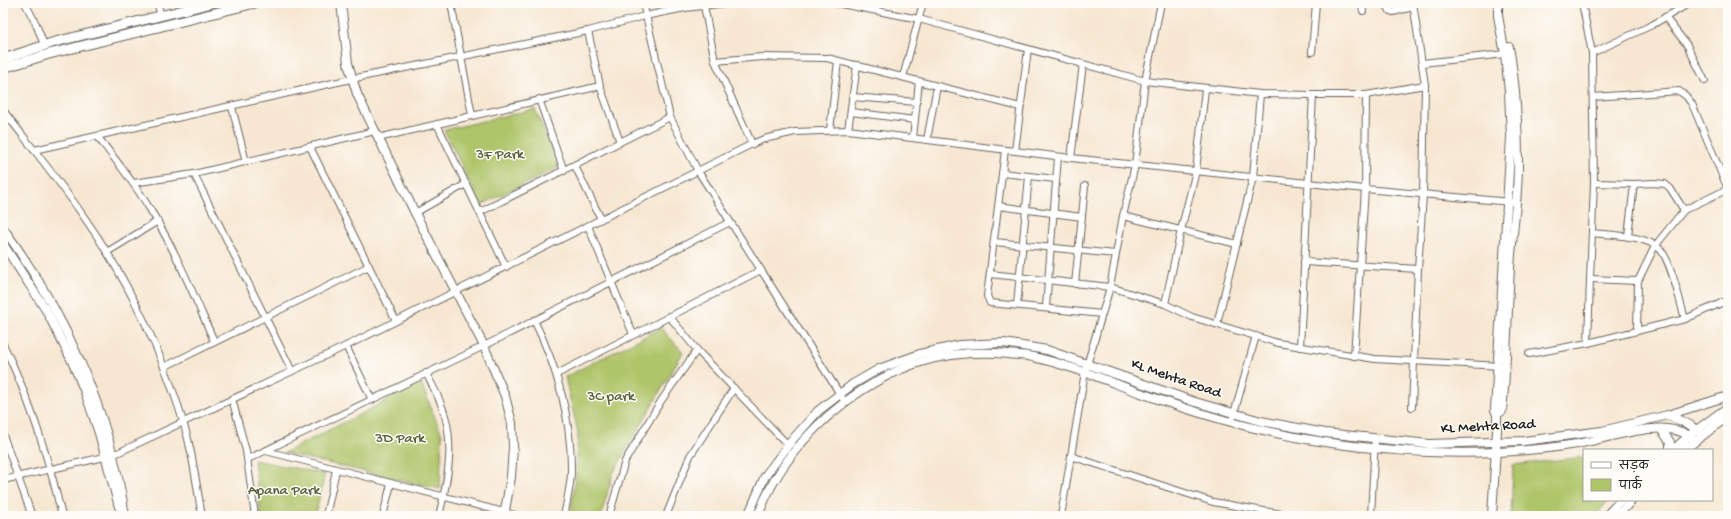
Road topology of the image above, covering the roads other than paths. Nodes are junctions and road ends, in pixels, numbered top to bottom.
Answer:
1 (25, 3) edge
2 (157, 3) edge
3 (212, 3) edge
4 (256, 3) edge
5 (341, 3) edge
6 (451, 3) edge
7 (643, 3) edge
8 (727, 3) edge
9 (836, 3) edge
10 (923, 3) edge
11 (1161, 3) edge
12 (1316, 3) edge
13 (1361, 3) edge
14 (1386, 3) edge
15 (1582, 3) edge
16 (1690, 3) edge
17 (1413, 5) edge
18 (704, 6) junction
19 (1499, 7) edge
20 (1363, 11) dead end
21 (161, 15) junction
22 (645, 16) junction
23 (1665, 17) junction
24 (918, 18) junction
25 (588, 31) junction
26 (1506, 43) junction
27 (44, 45) junction
28 (1028, 49) junction
29 (1312, 52) dead end
30 (1592, 53) junction
31 (1505, 54) junction
32 (462, 58) junction
33 (3, 59) edge
34 (715, 61) junction
35 (838, 61) junction
36 (1422, 63) junction
37 (1083, 64) junction
38 (857, 65) junction
39 (3, 68) edge
40 (903, 77) junction
41 (352, 79) junction
42 (919, 81) junction
43 (1145, 81) junction
44 (1705, 81) dead end
45 (1425, 85) junction
46 (600, 86) junction
47 (937, 86) junction
48 (1204, 88) junction
49 (1260, 94) junction
50 (1313, 95) junction
51 (1366, 95) junction
52 (852, 97) junction
53 (1592, 98) junction
54 (539, 99) junction
55 (917, 102) junction
56 (232, 107) junction
57 (1020, 107) junction
58 (3, 110) edge
59 (851, 112) junction
60 (472, 115) junction
61 (670, 117) junction
62 (915, 120) junction
63 (437, 124) junction
64 (830, 130) junction
65 (848, 130) junction
66 (377, 135) junction
67 (97, 136) junction
68 (913, 138) junction
69 (927, 140) junction
70 (620, 142) junction
71 (752, 144) junction
72 (310, 147) junction
73 (34, 150) junction
74 (1005, 150) junction
75 (1015, 152) junction
76 (1058, 157) junction
77 (1071, 158) junction
78 (246, 162) junction
79 (1135, 165) junction
80 (575, 166) junction
81 (564, 171) junction
82 (698, 171) junction
83 (1196, 171) junction
84 (1002, 173) junction
85 (194, 174) junction
86 (1029, 176) junction
87 (1253, 177) junction
88 (1056, 179) junction
89 (134, 183) junction
90 (1308, 183) junction
91 (1594, 183) junction
92 (466, 184) junction
93 (1634, 184) junction
94 (1085, 186) dead end
95 (1365, 189) junction
96 (1728, 189) edge
97 (1423, 195) junction
98 (1512, 202) junction
99 (998, 206) junction
100 (1026, 209) junction
101 (1684, 210) junction
102 (480, 212) junction
103 (415, 213) junction
104 (1054, 213) junction
105 (1123, 216) junction
106 (1082, 217) junction
107 (601, 219) junction
108 (158, 221) junction
109 (730, 222) junction
110 (588, 226) junction
111 (3, 228) edge
112 (1181, 230) junction
113 (1592, 233) junction
114 (1628, 236) junction
115 (994, 242) junction
116 (3, 244) edge
117 (1237, 244) junction
118 (1023, 245) junction
119 (1656, 246) junction
120 (1051, 248) junction
121 (1078, 251) junction
122 (107, 252) junction
123 (1116, 254) junction
124 (1304, 262) junction
125 (369, 266) junction
126 (1360, 266) junction
127 (506, 267) junction
128 (1418, 269) junction
129 (761, 270) junction
130 (990, 274) junction
131 (1020, 278) junction
132 (1590, 279) junction
133 (1048, 280) junction
134 (1638, 281) junction
135 (612, 282) junction
136 (1075, 284) junction
137 (1110, 287) junction
138 (456, 292) junction
139 (1728, 300) edge
140 (1165, 304) junction
141 (1017, 305) junction
142 (1046, 307) junction
143 (1102, 314) junction
144 (669, 316) junction
145 (264, 317) junction
146 (1685, 319) junction
147 (534, 320) junction
148 (396, 321) junction
149 (1217, 324) junction
150 (1637, 331) junction
151 (633, 334) junction
152 (1256, 336) junction
153 (214, 341) junction
154 (1588, 343) junction
155 (3, 344) edge
156 (346, 346) junction
157 (484, 346) junction
158 (1300, 347) junction
159 (697, 350) junction
160 (1529, 354) dead end
161 (1354, 356) junction
162 (1414, 362) junction
163 (1502, 366) junction
164 (164, 367) junction
165 (1086, 368) junction
166 (292, 371) junction
167 (426, 374) junction
168 (557, 374) junction
169 (734, 388) junction
170 (840, 394) junction
171 (1728, 396) edge
172 (232, 400) junction
173 (372, 400) junction
174 (845, 402) junction
175 (1412, 407) dead end
176 (1728, 407) edge
177 (1668, 415) junction
178 (1728, 416) edge
179 (1233, 418) junction
180 (183, 424) junction
181 (1661, 429) junction
182 (1699, 432) junction
183 (3, 435) edge
184 (1375, 438) junction
185 (1693, 438) junction
186 (1496, 442) junction
187 (788, 445) junction
188 (1375, 447) junction
189 (1672, 449) edge
190 (1674, 449) edge
191 (1685, 449) edge
192 (266, 451) junction
193 (1496, 452) junction
194 (113, 456) junction
195 (1071, 456) junction
196 (105, 459) junction
197 (248, 460) junction
198 (51, 470) junction
199 (336, 470) junction
200 (18, 476) junction
201 (3, 480) edge
202 (391, 484) junction
203 (444, 497) junction
204 (1619, 501) edge
205 (1631, 501) edge
206 (505, 514) edge
207 (32, 516) edge
208 (62, 516) edge
209 (120, 516) edge
210 (125, 516) edge
211 (202, 516) edge
212 (256, 516) edge
213 (326, 516) edge
214 (383, 516) edge
215 (439, 516) edge
216 (519, 516) edge
217 (564, 516) edge
218 (609, 516) edge
219 (666, 516) edge
220 (748, 516) edge
221 (758, 516) edge
222 (1061, 516) edge
223 (1293, 516) edge
224 (1371, 516) edge
225 (1492, 516) edge
226 (1606, 516) edge
227 (1617, 516) edge

1 - 27 street
2 - 21 street
3 - 21 main road
4 - 39 main road
5 - 41 street
6 - 32 street
7 - 22 street
8 - 18 street
9 - 24 street
10 - 24 street
11 - 43 street
12 - 29 street
13 - 20 street
14 - 17 street
15 - 30 street
16 - 23 street
17 - 36 street
18 - 22 street
18 - 34 street
19 - 26 street
21 - 27 main road
22 - 25 street
22 - 61 street
23 - 30 street
23 - 44 street
24 - 28 street
24 - 40 street
25 - 32 street
25 - 46 street
26 - 31 street
26 - 98 street
27 - 33 main road
28 - 37 street
28 - 57 street
30 - 53 street
31 - 36 street
31 - 98 street
32 - 41 street
32 - 60 street
34 - 35 street
34 - 71 street
35 - 38 street
35 - 64 street
36 - 45 street
37 - 43 street
37 - 77 street
38 - 40 street
38 - 52 street
40 - 42 street
41 - 56 street
41 - 66 street
42 - 47 street
42 - 55 street
43 - 48 street
43 - 79 street
45 - 51 street
45 - 97 street
46 - 54 street
46 - 70 street
47 - 57 street
47 - 69 street
48 - 49 street
48 - 83 street
49 - 50 street
49 - 87 street
50 - 51 street
50 - 90 street
51 - 95 street
52 - 55 street
52 - 59 street
53 - 91 street
53 - 96 street
54 - 60 street
54 - 81 street
55 - 62 street
56 - 67 street
56 - 78 street
57 - 75 street
58 - 73 street
59 - 62 street
59 - 65 street
60 - 63 street
61 - 70 street
61 - 82 street
62 - 68 street
63 - 66 street
63 - 92 street
64 - 65 street
64 - 71 street
65 - 68 street
66 - 72 street
66 - 103 street
67 - 73 street
67 - 89 street
68 - 69 street
69 - 74 street
70 - 80 street
71 - 82 street
72 - 78 street
72 - 125 street
73 - 122 street
74 - 75 street
74 - 84 street
75 - 76 street
76 - 77 street
76 - 88 street
77 - 79 street
78 - 85 street
79 - 83 street
79 - 105 street
80 - 81 street
80 - 107 street
81 - 102 street
82 - 107 street
82 - 109 street
83 - 87 street
83 - 112 street
84 - 86 street
84 - 99 street
85 - 89 street
85 - 145 street
86 - 88 street
86 - 100 street
87 - 90 street
87 - 117 street
88 - 104 street
89 - 108 street
90 - 95 street
90 - 124 street
91 - 93 street
91 - 113 street
92 - 102 street
92 - 103 street
93 - 101 street
93 - 114 street
94 - 106 street
95 - 97 street
95 - 126 street
96 - 101 street
97 - 98 street
97 - 128 street
98 - 163 street
99 - 100 street
99 - 115 street
100 - 104 street
100 - 118 street
101 - 119 street
102 - 127 street
103 - 138 street
104 - 106 street
104 - 120 street
105 - 112 street
105 - 123 street
106 - 121 street
107 - 110 street
108 - 122 street
108 - 153 street
109 - 129 street
109 - 135 street
110 - 127 street
110 - 135 street
111 - 194 street
112 - 117 street
112 - 140 street
113 - 114 street
113 - 132 street
114 - 119 street
115 - 118 street
115 - 130 street
116 - 196 street
117 - 149 street
118 - 120 street
118 - 131 street
119 - 134 street
119 - 146 street
120 - 121 street
120 - 133 street
121 - 123 street
121 - 136 street
122 - 164 street
123 - 137 street
124 - 126 street
124 - 158 street
125 - 145 street
125 - 148 street
126 - 128 street
126 - 161 street
127 - 138 street
128 - 162 street
129 - 144 street
129 - 170 street
130 - 131 street
130 - 141 street
131 - 133 street
131 - 141 street
132 - 134 street
132 - 154 street
133 - 136 street
133 - 142 street
134 - 150 street
135 - 147 street
135 - 151 street
136 - 137 street
137 - 140 street
137 - 143 street
138 - 148 street
138 - 157 street
139 - 146 street
140 - 149 street
141 - 142 street
142 - 143 street
143 - 165 street
144 - 151 street
144 - 159 street
145 - 153 street
145 - 166 street
146 - 150 street
147 - 157 street
147 - 168 street
148 - 156 street
149 - 152 street
150 - 154 street
151 - 168 street
152 - 158 street
152 - 179 street
153 - 164 street
154 - 160 street
155 - 198 street
156 - 166 street
156 - 173 street
157 - 167 street
157 - 206 street
158 - 161 street
159 - 169 street
159 - 218 street
161 - 162 street
162 - 163 street
162 - 175 street
163 - 186 street
164 - 180 street
165 - 170 street, KL Mehta Road
165 - 174 street, KL Mehta Road
165 - 179 street, KL Mehta Road
165 - 195 street
166 - 172 street
167 - 173 street
167 - 203 street
168 - 217 street
169 - 187 street
169 - 219 street
170 - 174 street
170 - 187 street, KL Mehta Road
171 - 177 street, KL Mehta Road
172 - 180 street
172 - 197 street
173 - 192 street
174 - 221 street, KL Mehta Road
176 - 182 street
177 - 182 street
177 - 186 street, KL Mehta Road
178 - 182 street
179 - 184 street, KL Mehta Road
179 - 188 street, KL Mehta Road
180 - 194 street
180 - 211 street
181 - 185 street, KL Mehta Road
181 - 189 street
181 - 193 street, KL Mehta Road
182 - 185 street
183 - 200 street
184 - 186 street, KL Mehta Road
184 - 188 street
185 - 190 street
185 - 191 street
186 - 193 street
187 - 220 street, KL Mehta Road
188 - 193 street, KL Mehta Road
188 - 224 street
192 - 197 street
192 - 199 street
193 - 225 street
194 - 196 street
194 - 210 street
195 - 222 street
195 - 223 street
196 - 198 street
196 - 209 street
197 - 212 street
198 - 200 street
198 - 208 street
199 - 202 street
199 - 213 street
200 - 201 street
200 - 207 street
202 - 203 street
202 - 214 street
203 - 206 street
203 - 215 street
204 - 226 street
205 - 227 street
206 - 216 street

